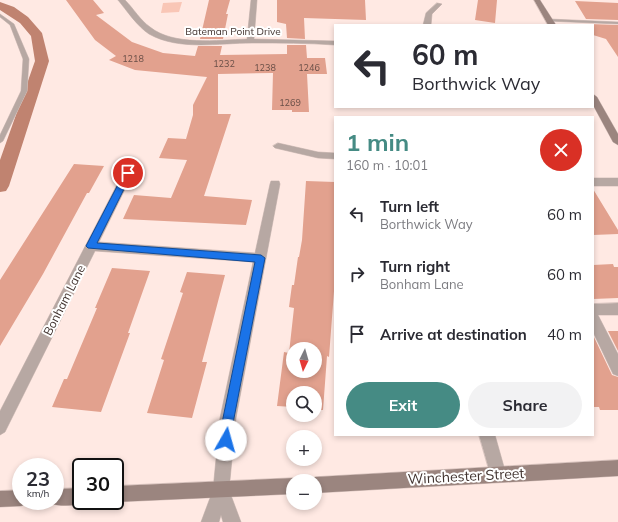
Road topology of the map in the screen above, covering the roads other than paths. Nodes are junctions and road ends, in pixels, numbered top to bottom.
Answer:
1 (121, 0) edge
2 (254, 0) edge
3 (537, 0) edge
4 (439, 4) dead end
5 (0, 16) edge
6 (551, 23) edge
7 (618, 23) edge
8 (427, 24) edge
9 (250, 41) junction
10 (334, 43) edge
11 (594, 98) edge
12 (0, 141) edge
13 (618, 142) edge
14 (278, 146) dead end
15 (334, 156) edge
16 (128, 173) dead end
17 (594, 182) edge
18 (618, 182) edge
19 (274, 184) dead end
20 (91, 246) junction
21 (261, 258) junction
22 (618, 309) edge
23 (594, 310) edge
24 (594, 320) edge
25 (618, 369) edge
26 (0, 428) edge
27 (487, 436) edge
28 (618, 468) edge
29 (498, 474) junction
30 (322, 485) edge
31 (286, 486) edge
32 (221, 490) junction
33 (124, 494) edge
34 (12, 499) edge
35 (1, 501) edge
36 (210, 522) edge
37 (232, 522) edge

1 - 9 street, Bateman Point Drive
2 - 9 street
3 - 6 main road
4 - 8 street
5 - 12 lane
6 - 7 lane
9 - 10 street, Bateman Point Drive
11 - 13 main road
14 - 15 street
16 - 20 street, Bonham Lane
17 - 18 street
19 - 21 street
20 - 21 street
20 - 26 street, Bonham Lane
21 - 32 street
22 - 23 street
24 - 25 street
27 - 29 street
28 - 29 main road, Winchester Street
29 - 30 main road, Winchester Street
31 - 32 main road
32 - 33 main road
32 - 36 street
32 - 37 street
34 - 35 main road

